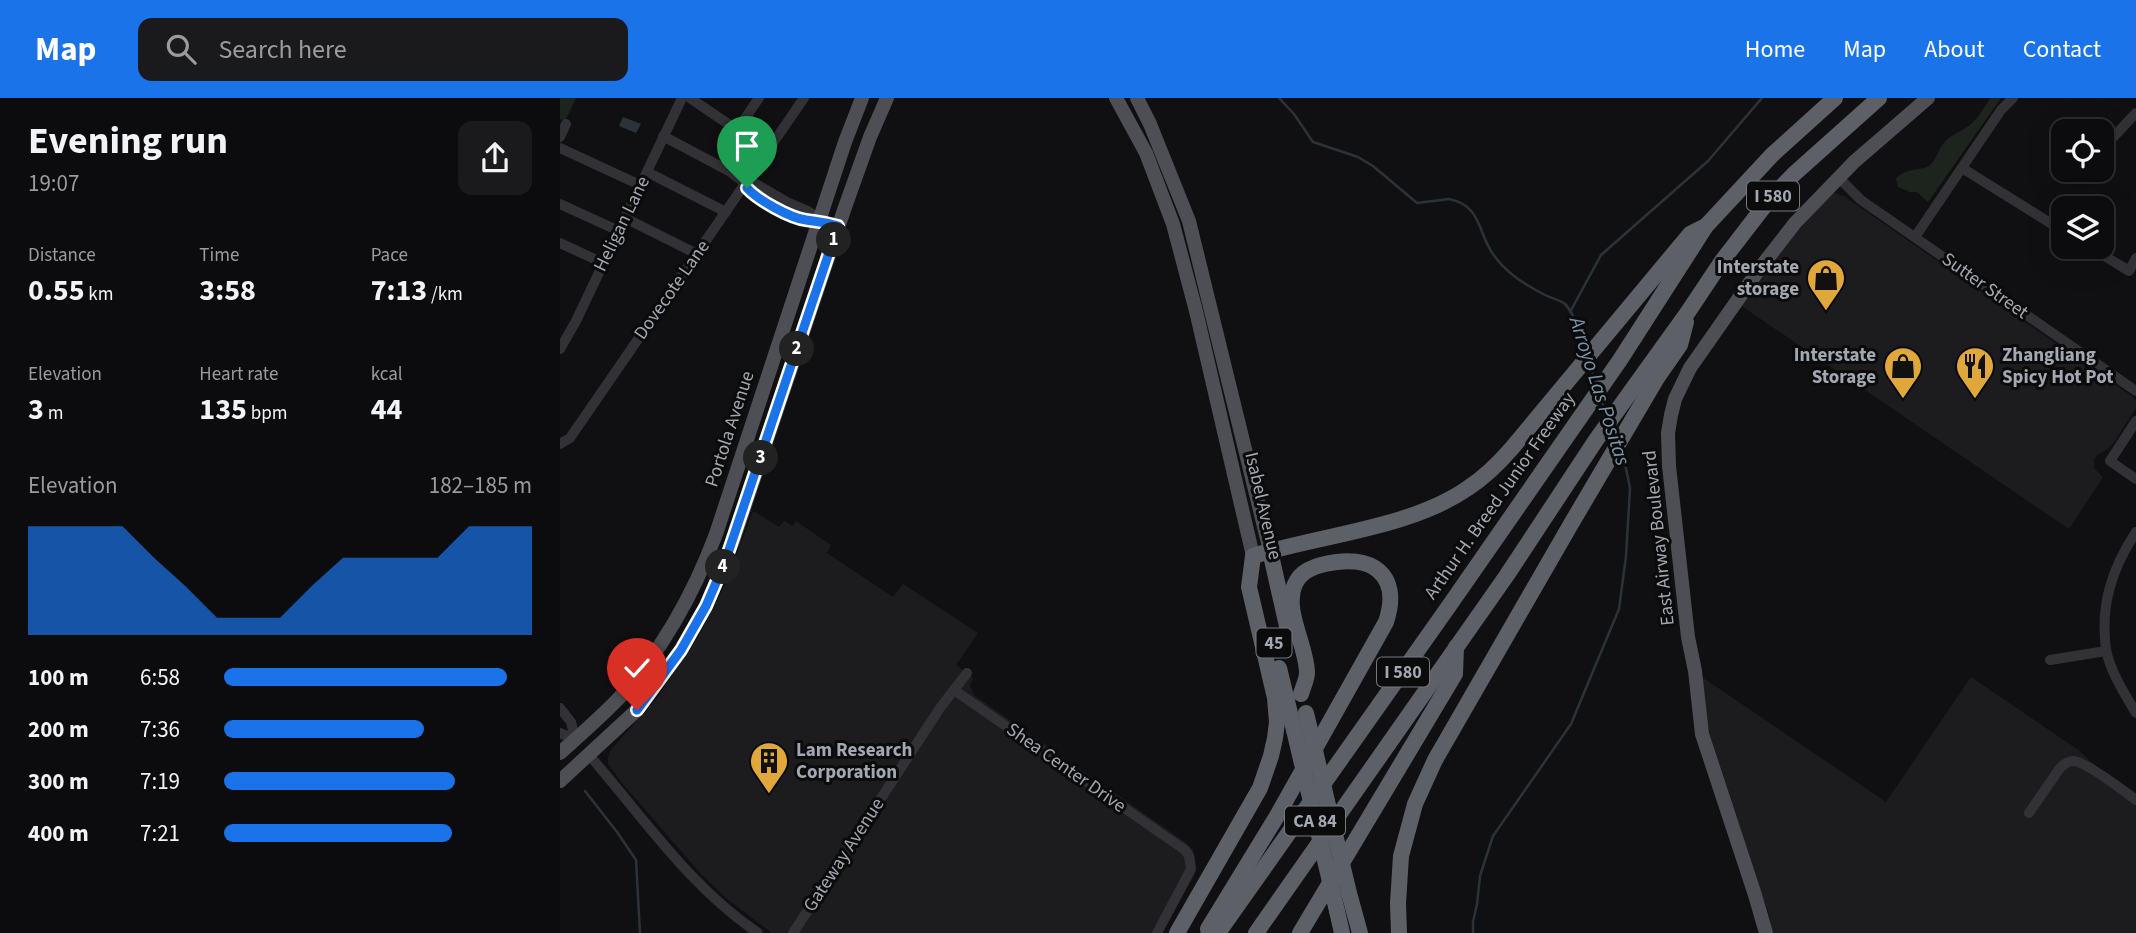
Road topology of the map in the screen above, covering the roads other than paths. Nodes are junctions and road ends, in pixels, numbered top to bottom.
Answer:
1 (682, 98) edge
2 (690, 98) edge
3 (759, 98) edge
4 (804, 98) edge
5 (862, 98) edge
6 (887, 98) edge
7 (1116, 98) edge
8 (1137, 98) edge
9 (1835, 98) edge
10 (1879, 98) edge
11 (1928, 98) edge
12 (2012, 98) edge
13 (2136, 113) edge
14 (566, 124) dead end
15 (737, 130) junction
16 (663, 136) junction
17 (2114, 136) edge
18 (560, 137) edge
19 (560, 148) edge
20 (724, 149) dead end
21 (1962, 168) junction
22 (647, 172) junction
23 (1838, 177) junction
24 (745, 183) junction
25 (640, 186) junction
26 (560, 204) edge
27 (726, 212) junction
28 (625, 218) junction
29 (820, 220) junction
30 (2051, 223) edge
31 (838, 226) junction
32 (1706, 226) junction
33 (619, 231) junction
34 (1915, 237) junction
35 (560, 243) edge
36 (697, 254) junction
37 (2136, 258) edge
38 (2110, 259) edge
39 (603, 263) junction
40 (1688, 312) junction
41 (560, 349) edge
42 (2136, 391) edge
43 (2136, 421) edge
44 (561, 444) edge
45 (2136, 479) edge
46 (2136, 531) edge
47 (1270, 551) junction
48 (1253, 556) junction
49 (1456, 647) junction
50 (2106, 651) junction
51 (2050, 660) dead end
52 (967, 673) dead end
53 (954, 690) junction
54 (1301, 694) junction
55 (560, 708) edge
56 (2136, 713) edge
57 (1294, 730) joint
58 (560, 733) edge
59 (575, 739) junction
60 (560, 753) edge
61 (589, 755) junction
62 (560, 781) edge
63 (2136, 800) edge
64 (2029, 813) dead end
65 (758, 933) edge
66 (793, 933) edge
67 (1157, 933) edge
68 (1177, 933) edge
69 (1209, 933) edge
70 (1218, 933) edge
71 (1256, 933) edge
72 (1300, 933) edge
73 (1342, 933) edge
74 (1360, 933) edge
75 (1399, 933) edge
76 (1766, 933) edge

1 - 16 street, Heligan Lane
2 - 15 street
3 - 15 street
4 - 24 street, Dovecote Lane
5 - 29 main road, Portola Avenue
6 - 31 main road, Portola Avenue
7 - 48 main road, Isabel Avenue
8 - 47 main road, Isabel Avenue
9 - 32 highway, Arthur H. Breed Junior Freeway / I 580
10 - 40 highway, I 580
11 - 23 main road, East Airway Boulevard
12 - 21 street
13 - 17 street
14 - 18 street
15 - 20 street
16 - 22 street, Heligan Lane
16 - 24 street
19 - 25 street
21 - 30 street
21 - 34 street
22 - 25 street, Heligan Lane
22 - 27 street
23 - 34 street, Sutter Street
23 - 76 main road, East Airway Boulevard
24 - 27 street, Dovecote Lane
24 - 29 street
25 - 28 street, Heligan Lane
26 - 33 street
27 - 36 street, Dovecote Lane
28 - 33 street, Heligan Lane
28 - 36 street
29 - 31 street
29 - 59 main road, Portola Avenue
31 - 61 main road, Portola Avenue
32 - 47 highway
32 - 70 highway, Arthur H. Breed Junior Freeway / I 580
33 - 39 street, Heligan Lane
34 - 42 street, Sutter Street
35 - 39 street
36 - 44 street, Dovecote Lane
37 - 38 street
39 - 41 street, Heligan Lane
40 - 49 highway, I 580
40 - 75 highway
43 - 45 street
46 - 50 street
47 - 48 highway
47 - 54 highway, Isabel Avenue / 45
48 - 57 highway, Isabel Avenue / 45
48 - 68 highway
49 - 71 highway, I 580
49 - 72 highway
50 - 51 street
50 - 56 street
52 - 53 street, Gateway Avenue
53 - 66 street, Gateway Avenue
53 - 67 street, Shea Center Drive
54 - 69 highway
54 - 74 highway, Isabel Avenue / CA 84, bridge
55 - 59 street
57 - 73 highway, Isabel Avenue / CA 84, bridge
58 - 59 street
59 - 60 main road, Portola Avenue
59 - 61 main road
61 - 62 main road, Portola Avenue
61 - 65 street
63 - 64 street

